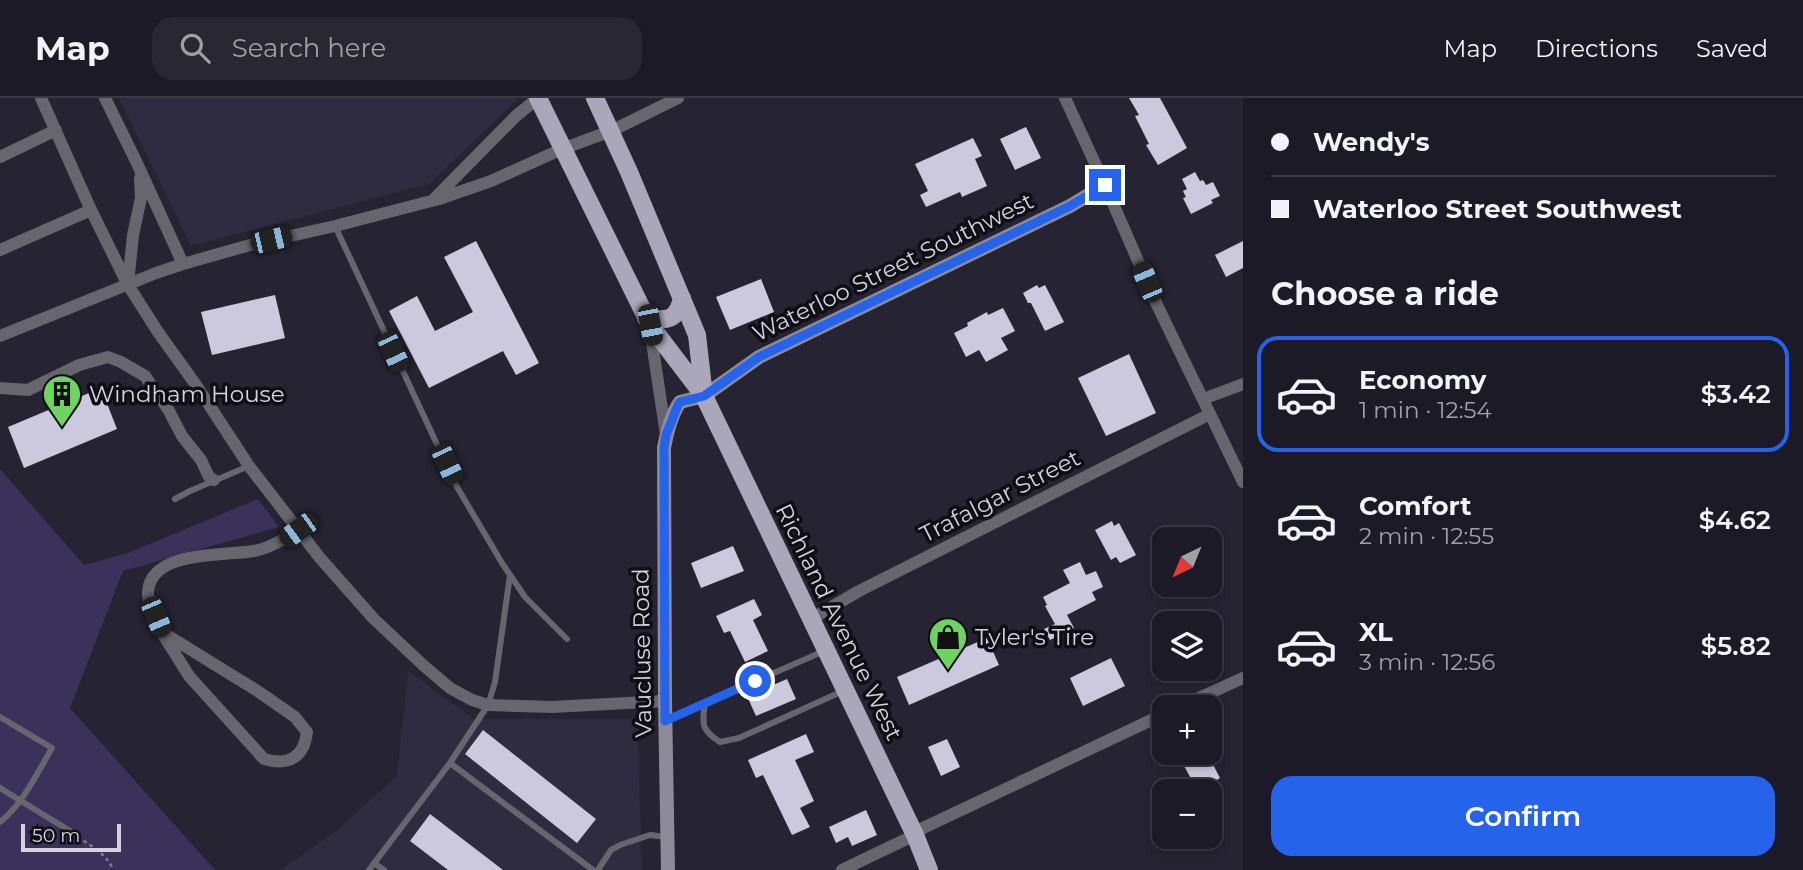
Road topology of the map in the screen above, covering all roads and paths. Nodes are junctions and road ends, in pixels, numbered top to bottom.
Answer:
1 (41, 98) edge
2 (105, 98) edge
3 (538, 98) edge
4 (595, 98) edge
5 (678, 98) edge
6 (1065, 98) edge
7 (56, 130) junction
8 (611, 131) junction
9 (562, 149) junction
10 (0, 157) edge
11 (136, 161) junction
12 (1105, 185) junction
13 (431, 201) junction
14 (91, 210) junction
15 (335, 226) junction
16 (0, 250) edge
17 (183, 264) junction
18 (128, 285) junction
19 (682, 298) junction
20 (648, 321) junction
21 (0, 336) edge
22 (1243, 384) edge
23 (0, 388) edge
24 (704, 396) junction
25 (1203, 399) junction
26 (1210, 414) junction
27 (666, 435) junction
28 (248, 466) junction
29 (214, 480) junction
30 (1243, 482) edge
31 (176, 499) dead end
32 (298, 530) junction
33 (510, 575) junction
34 (811, 619) junction
35 (162, 632) junction
36 (567, 639) dead end
37 (826, 650) junction
38 (1243, 678) edge
39 (844, 690) junction
40 (1205, 695) edge
41 (664, 701) junction
42 (705, 703) junction
43 (488, 705) junction
44 (0, 717) edge
45 (1152, 720) edge
46 (665, 721) junction
47 (450, 763) junction
48 (0, 788) edge
49 (19, 800) junction
50 (0, 822) edge
51 (70, 831) joint
52 (915, 835) junction
53 (667, 837) junction
54 (374, 863) junction
55 (113, 870) edge
56 (369, 870) edge
57 (384, 870) edge
58 (595, 870) edge
59 (667, 870) edge
60 (842, 870) edge
61 (929, 870) edge

1 - 7 street
2 - 11 street
3 - 9 main road, Richland Avenue West
3 - 13 street
4 - 8 main road, Richland Avenue West
5 - 8 street
6 - 12 street
7 - 10 street
7 - 14 street
8 - 9 street
8 - 19 main road, Richland Avenue West
9 - 13 street
9 - 20 main road, Richland Avenue West
11 - 17 street
11 - 18 street
12 - 24 street, Waterloo Street Southwest
12 - 25 street
13 - 15 street
14 - 16 street
14 - 18 street
15 - 17 street
15 - 33 lane
17 - 18 street
18 - 21 street
18 - 28 street
19 - 20 main road
19 - 24 main road, Richland Avenue West
20 - 24 main road, Richland Avenue West
20 - 27 street
22 - 25 street
23 - 29 street
24 - 27 street, Waterloo Street Southwest
24 - 34 main road, Richland Avenue West
25 - 26 street
26 - 30 street
26 - 34 street, Trafalgar Street
27 - 41 street, Vaucluse Road
28 - 29 lane
28 - 32 street
29 - 31 lane
32 - 35 street
32 - 43 street
33 - 36 lane
33 - 43 lane
34 - 37 main road, Richland Avenue West
35 - 35 street
37 - 39 main road, Richland Avenue West
37 - 42 lane
38 - 40 street
39 - 42 lane
39 - 52 main road, Richland Avenue West
41 - 43 street
41 - 46 street, Vaucluse Road
42 - 46 lane
43 - 47 lane
44 - 49 lane
45 - 52 street
46 - 53 street, Vaucluse Road
47 - 54 lane
47 - 58 lane
48 - 49 lane
49 - 50 lane
49 - 51 lane
51 - 55 path
52 - 60 street
52 - 61 main road, Richland Avenue West
53 - 58 lane
53 - 59 street, Vaucluse Road
54 - 56 lane
54 - 57 lane

